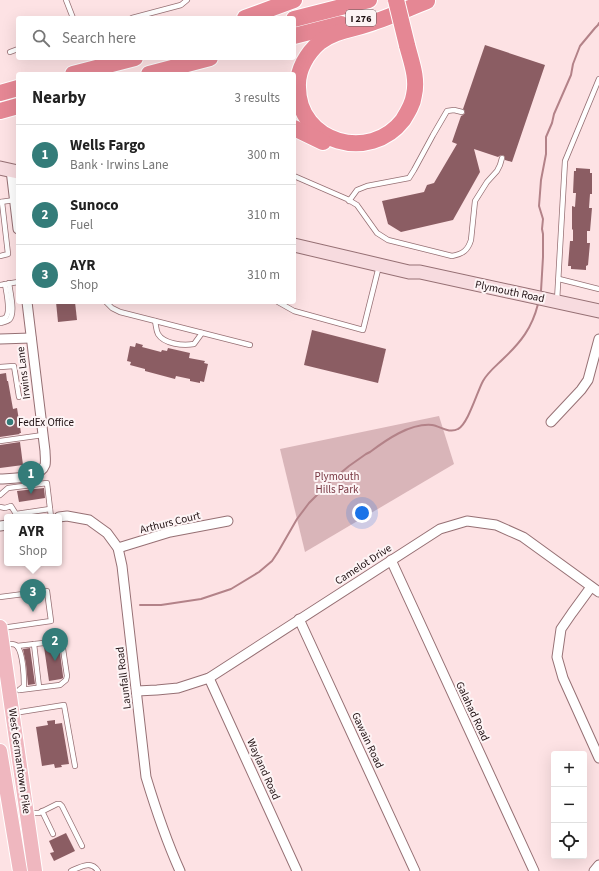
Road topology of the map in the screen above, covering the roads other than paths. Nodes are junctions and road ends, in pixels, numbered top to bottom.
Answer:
1 (66, 0) edge
2 (187, 0) edge
3 (294, 0) edge
4 (369, 0) edge
5 (396, 0) edge
6 (405, 0) edge
7 (429, 0) edge
8 (72, 16) edge
9 (140, 16) edge
10 (250, 16) edge
11 (296, 18) edge
12 (296, 35) edge
13 (411, 43) junction
14 (16, 50) edge
15 (10, 52) dead end
16 (125, 60) edge
17 (202, 60) edge
18 (80, 72) edge
19 (157, 72) edge
20 (599, 79) edge
21 (16, 89) edge
22 (0, 93) edge
23 (16, 107) edge
24 (0, 111) edge
25 (462, 112) dead end
26 (16, 116) edge
27 (0, 120) edge
28 (296, 129) edge
29 (502, 158) dead end
30 (10, 170) edge
31 (296, 177) edge
32 (14, 200) junction
33 (349, 201) junction
34 (1, 202) edge
35 (16, 214) edge
36 (296, 237) edge
37 (296, 246) edge
38 (0, 256) edge
39 (379, 265) junction
40 (420, 272) junction
41 (559, 279) junction
42 (16, 282) edge
43 (5, 284) edge
44 (599, 289) edge
45 (557, 301) junction
46 (27, 304) edge
47 (108, 304) edge
48 (282, 304) edge
49 (599, 310) edge
50 (0, 319) edge
51 (155, 321) junction
52 (0, 323) edge
53 (202, 333) junction
54 (31, 338) junction
55 (0, 339) edge
56 (599, 339) edge
57 (250, 345) dead end
58 (0, 367) edge
59 (19, 397) dead end
60 (551, 422) dead end
61 (43, 435) junction
62 (0, 441) edge
63 (0, 480) edge
64 (0, 495) edge
65 (0, 507) edge
66 (50, 508) junction
67 (15, 514) edge
68 (21, 514) edge
69 (51, 514) edge
70 (62, 517) edge
71 (228, 521) dead end
72 (118, 548) junction
73 (390, 560) junction
74 (591, 587) junction
75 (599, 592) edge
76 (0, 597) edge
77 (299, 619) junction
78 (0, 628) edge
79 (34, 644) junction
80 (2, 645) junction
81 (17, 646) junction
82 (209, 678) junction
83 (39, 687) junction
84 (15, 691) junction
85 (137, 691) junction
86 (13, 713) junction
87 (0, 751) edge
88 (599, 758) edge
89 (74, 766) dead end
90 (42, 811) junction
91 (27, 813) junction
92 (53, 834) dead end
93 (82, 846) dead end
94 (599, 865) edge
95 (20, 871) edge
96 (36, 871) edge
97 (71, 871) edge
98 (98, 871) edge
99 (180, 871) edge
100 (297, 871) edge
101 (415, 871) edge
102 (534, 871) edge
103 (594, 871) edge

1 - 8 lane
2 - 9 lane
3 - 10 highway
4 - 11 highway, I 276
5 - 13 highway, bridge
6 - 13 highway
7 - 12 highway, I 276
7 - 13 highway
13 - 28 highway
14 - 15 lane
16 - 18 highway
17 - 19 highway
20 - 41 lane
21 - 22 highway
23 - 24 highway
25 - 33 lane
26 - 27 highway
29 - 33 lane
30 - 32 street
31 - 33 lane
32 - 34 lane
32 - 35 street
34 - 38 lane
36 - 40 main road, Plymouth Road
37 - 39 main road, Plymouth Road
39 - 40 main road, Plymouth Road
39 - 48 lane
40 - 45 main road, Plymouth Road
41 - 44 lane
41 - 45 lane
42 - 43 lane
43 - 50 lane
43 - 52 lane
45 - 49 main road, Plymouth Road
46 - 54 street, Irwins Lane
47 - 51 lane
51 - 53 lane
51 - 53 lane
53 - 57 lane
54 - 55 street
54 - 61 street, Irwins Lane
56 - 60 street
58 - 59 lane
61 - 62 lane
61 - 63 street, Irwins Lane
64 - 66 lane
65 - 67 lane
66 - 68 lane
66 - 69 lane
70 - 72 street, Launfall Road
71 - 72 street, Arthurs Court
72 - 85 street, Launfall Road
73 - 74 street, Camelot Drive
73 - 77 street, Camelot Drive
73 - 102 street, Galahad Road
74 - 75 street, Camelot Drive
74 - 88 street
76 - 78 lane
77 - 82 street, Camelot Drive
77 - 101 street, Gawain Road
78 - 80 main road, West Germantown Pike
79 - 81 lane
79 - 83 lane
79 - 83 lane
80 - 81 lane
80 - 84 main road, West Germantown Pike
81 - 84 lane
82 - 85 street, Camelot Drive
82 - 100 street, Wayland Road
83 - 84 lane
84 - 86 main road, West Germantown Pike
85 - 99 street, Launfall Road
86 - 89 lane
86 - 91 main road, West Germantown Pike
87 - 95 main road, West Germantown Pike
90 - 91 lane
90 - 92 lane
90 - 93 lane
91 - 96 main road, West Germantown Pike
94 - 103 street
97 - 98 lane

